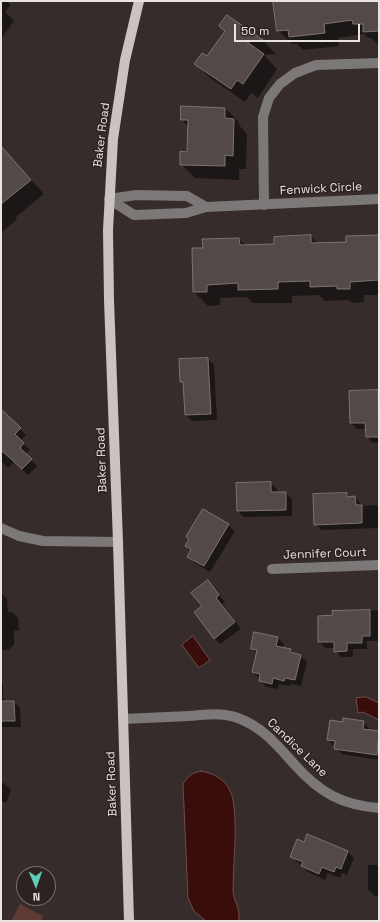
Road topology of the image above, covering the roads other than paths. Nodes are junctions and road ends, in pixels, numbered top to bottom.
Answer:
1 (139, 1) edge
2 (379, 64) edge
3 (109, 200) junction
4 (379, 200) edge
5 (264, 205) junction
6 (206, 207) junction
7 (1, 528) edge
8 (118, 542) junction
9 (379, 565) edge
10 (272, 569) dead end
11 (123, 719) junction
12 (379, 808) edge
13 (129, 921) edge

1 - 3 main road, Baker Road
2 - 5 street, Fenwick Circle
3 - 6 street
3 - 6 street, Fenwick Circle
3 - 8 main road, Baker Road
4 - 5 street, Fenwick Circle
5 - 6 street, Fenwick Circle
7 - 8 street
8 - 11 main road, Baker Road
9 - 10 street, Jennifer Court
11 - 12 street, Candice Lane
11 - 13 main road, Baker Road

